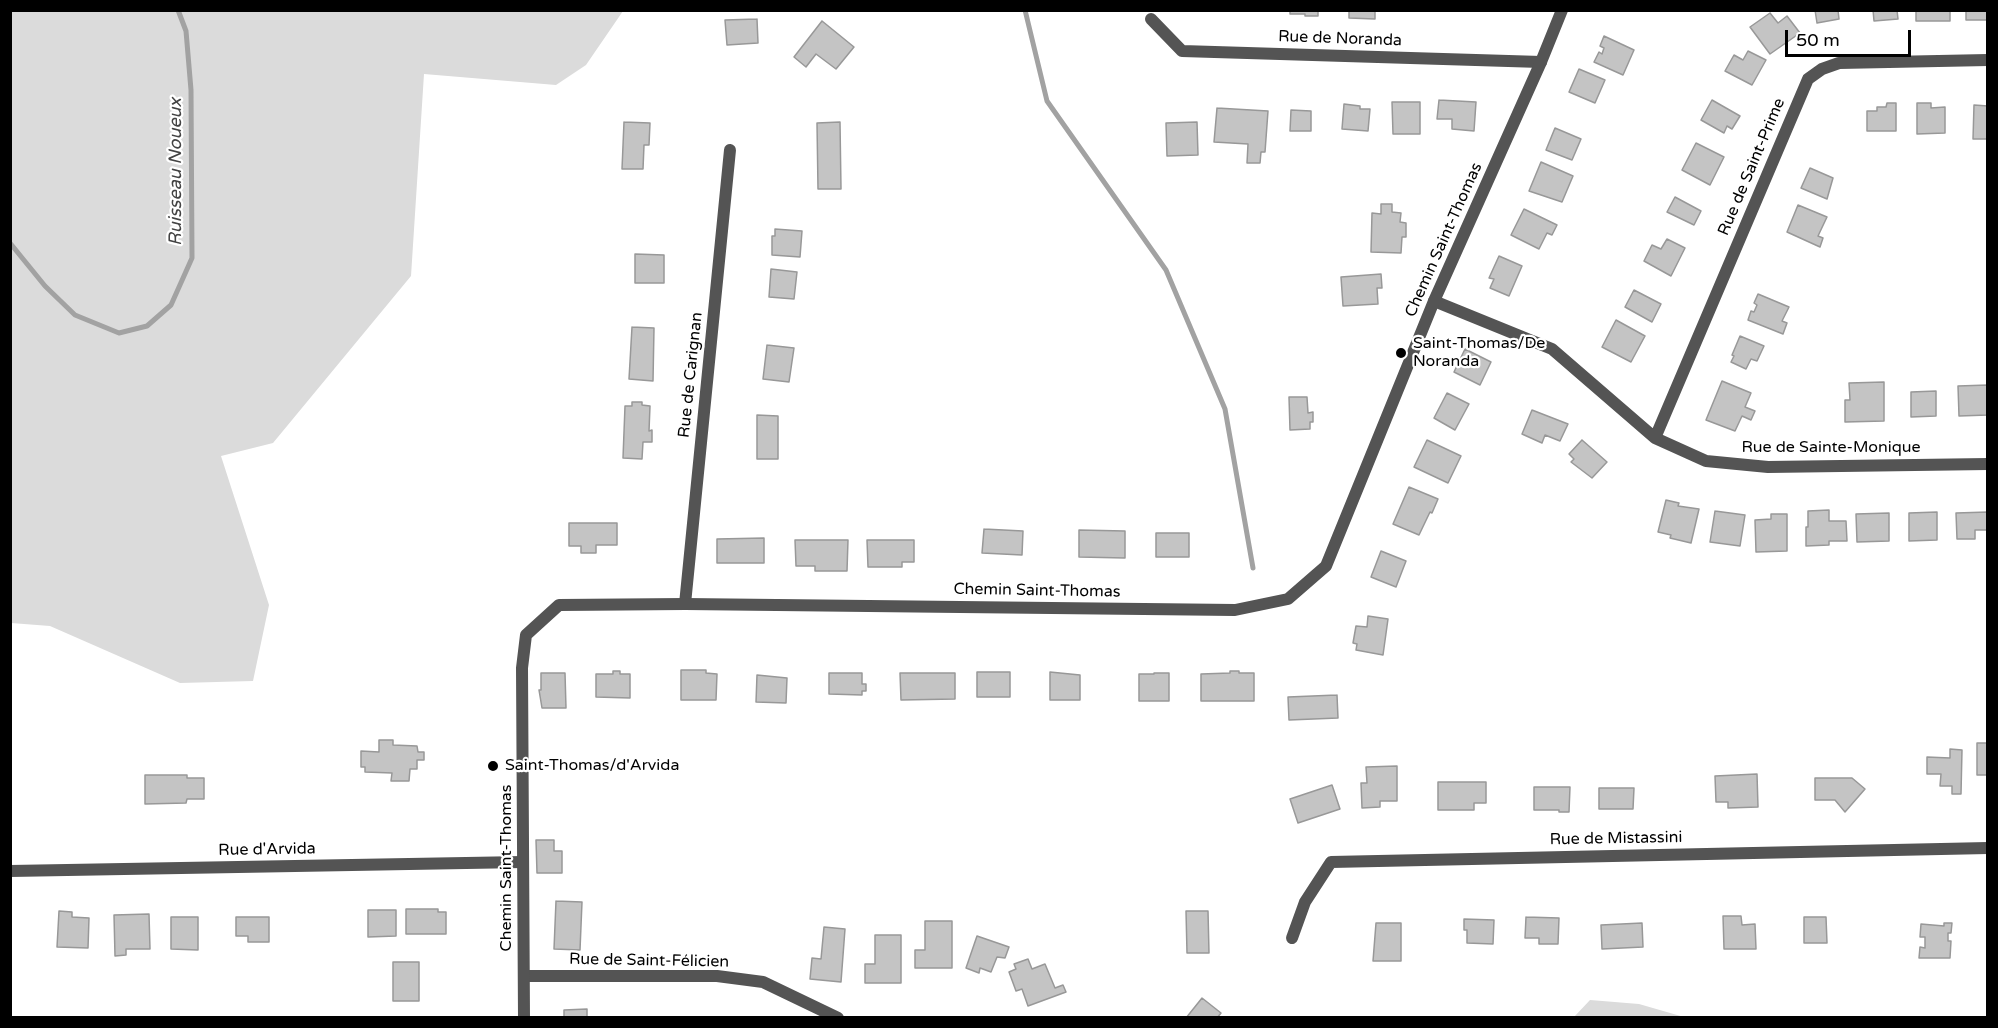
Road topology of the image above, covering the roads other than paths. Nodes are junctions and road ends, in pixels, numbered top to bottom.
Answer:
1 (1562, 10) edge
2 (1150, 19) dead end
3 (1988, 60) edge
4 (1541, 62) junction
5 (730, 150) dead end
6 (1434, 301) junction
7 (1655, 438) junction
8 (1988, 464) edge
9 (685, 604) junction
10 (1988, 848) edge
11 (524, 862) junction
12 (10, 871) edge
13 (1292, 938) dead end
14 (524, 976) junction
15 (524, 1017) edge
16 (838, 1017) edge

1 - 4 street, Chemin Saint-Thomas
2 - 4 street, Rue de Noranda
3 - 7 street, Rue de Saint-Prime
4 - 6 street, Chemin Saint-Thomas
5 - 9 street, Rue de Carignan
6 - 7 street, Rue de Sainte-Monique
6 - 9 street, Chemin Saint-Thomas
7 - 8 street, Rue de Sainte-Monique
9 - 11 street, Chemin Saint-Thomas
10 - 13 street, Rue de Mistassini
11 - 12 street, Rue d'Arvida
11 - 14 street, Chemin Saint-Thomas
14 - 15 street, Chemin Saint-Thomas
14 - 16 street, Rue de Saint-Félicien

